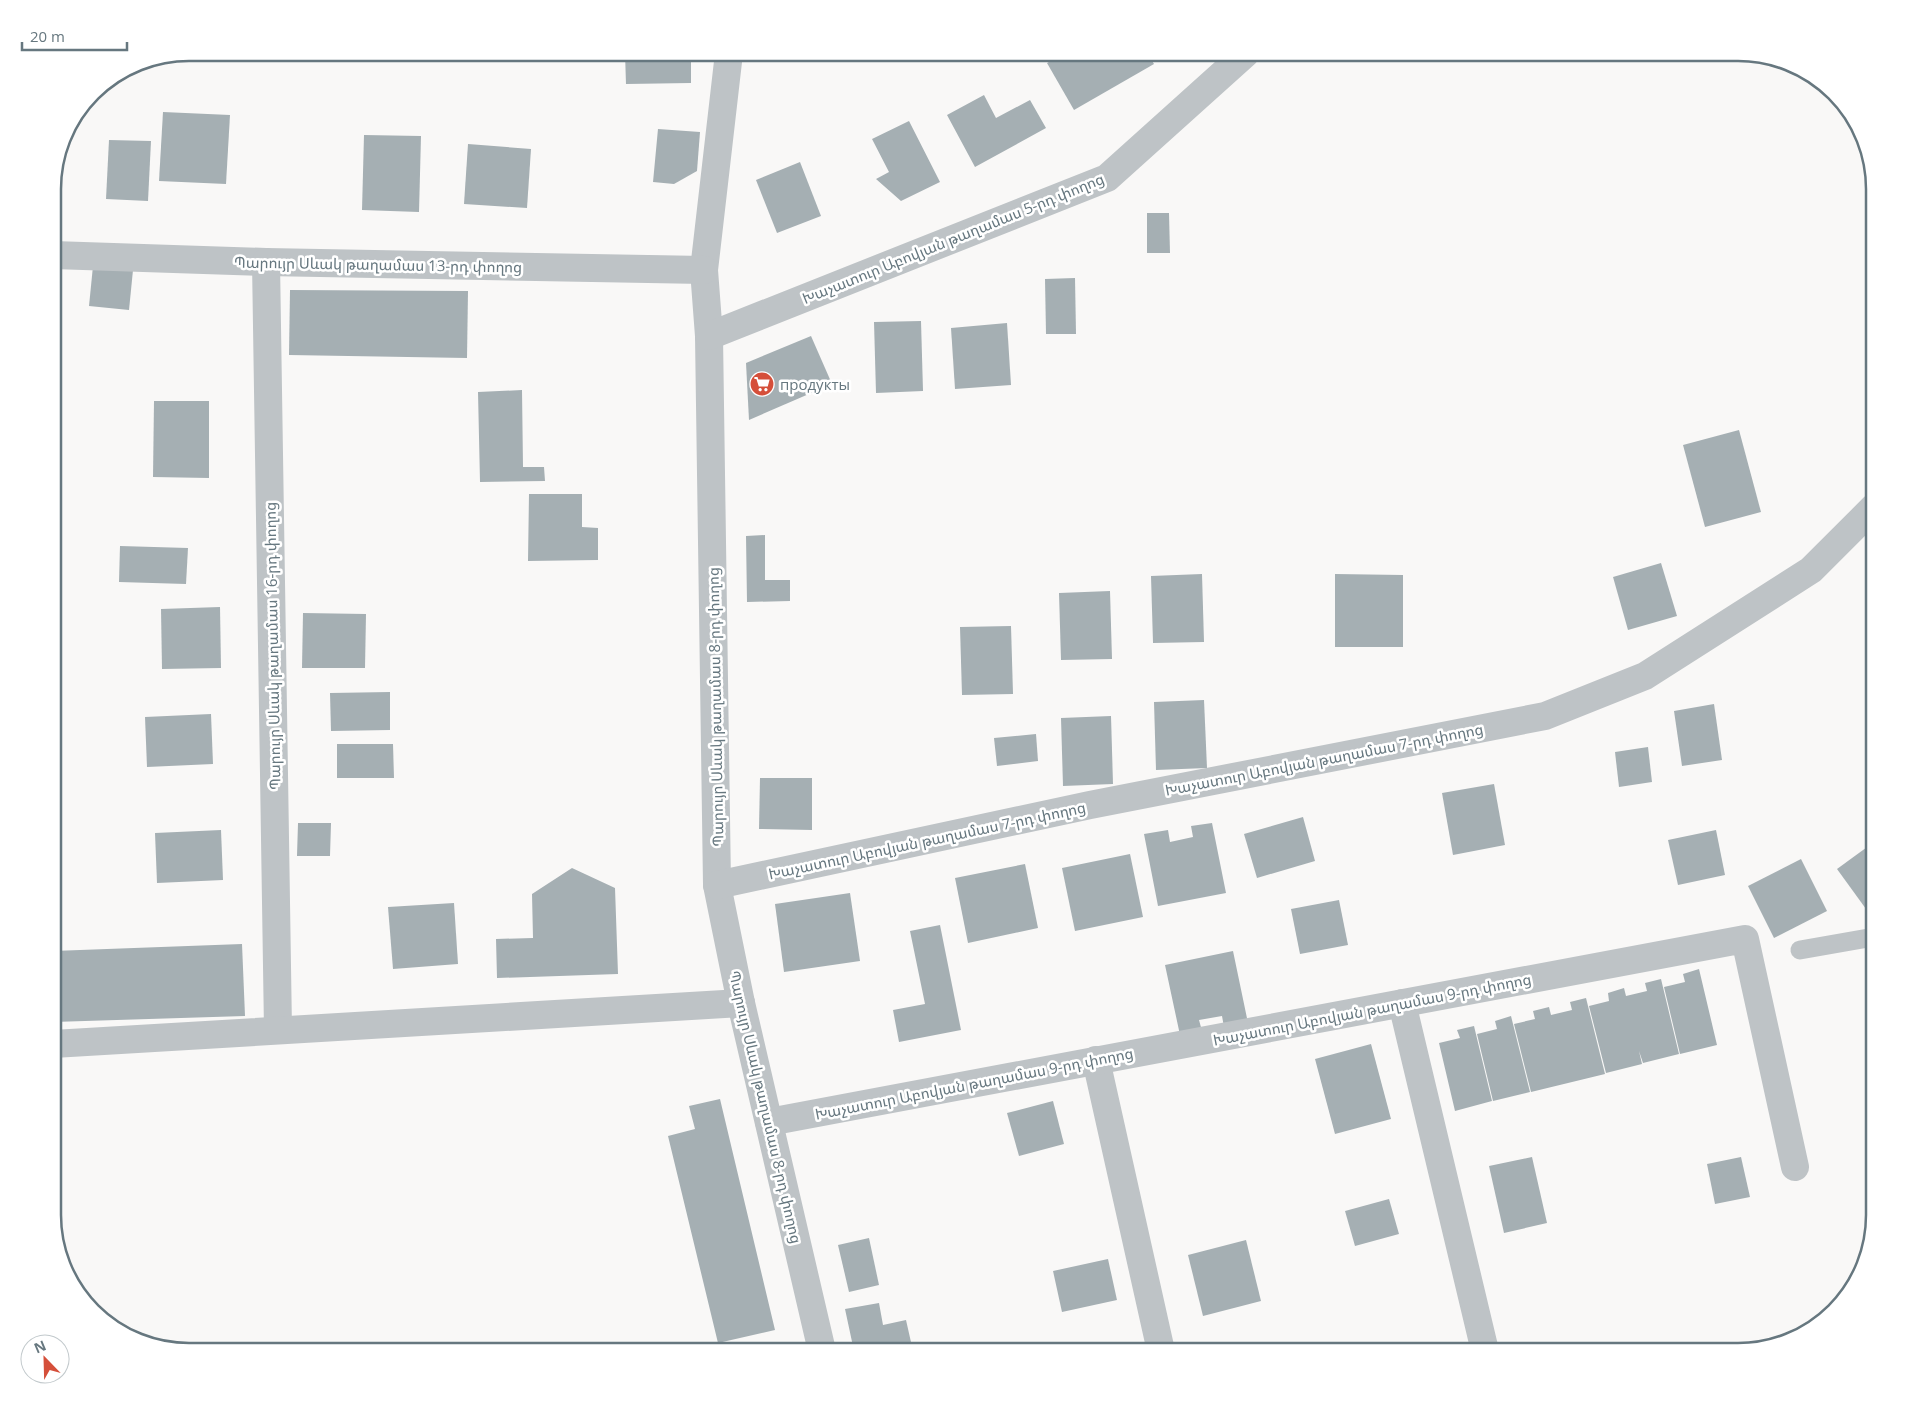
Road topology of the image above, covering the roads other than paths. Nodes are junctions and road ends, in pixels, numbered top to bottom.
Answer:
1 (728, 61) edge
2 (1236, 61) edge
3 (62, 255) edge
4 (266, 262) junction
5 (704, 270) junction
6 (709, 336) junction
7 (1866, 515) edge
8 (717, 885) junction
9 (1866, 938) edge
10 (1800, 950) dead end
11 (741, 1003) junction
12 (1402, 1004) junction
13 (278, 1030) junction
14 (62, 1043) edge
15 (1096, 1060) junction
16 (769, 1122) junction
17 (1795, 1167) dead end
18 (820, 1343) edge
19 (1159, 1343) edge
20 (1483, 1343) edge

1 - 5 street, Պարույր Սևակ թաղամաս 8-րդ փողոց
2 - 6 street, Խաչատուր Աբովյան թաղամաս 5-րդ փողոց
3 - 4 street, Պարույր Սևակ թաղամաս 13-րդ փողոց
4 - 5 street, Պարույր Սևակ թաղամաս 13-րդ փողոց
4 - 13 street, Պարույր Սևակ թաղամաս 16-րդ փողոց
5 - 6 street, Պարույր Սևակ թաղամաս 8-րդ փողոց
6 - 8 street, Պարույր Սևակ թաղամաս 8-րդ փողոց
7 - 8 street, Խաչատուր Աբովյան թաղամաս 7-րդ փողոց
8 - 11 street, Պարույր Սևակ թաղամաս 8-րդ փողոց
9 - 10 lane
11 - 13 street
11 - 16 street, Պարույր Սևակ թաղամաս 8-րդ փողոց
12 - 15 street, Խաչատուր Աբովյան թաղամաս 9-րդ փողոց
12 - 17 street, Խաչատուր Աբովյան թաղամաս 9-րդ փողոց
12 - 20 street
13 - 14 street
15 - 16 street, Խաչատուր Աբովյան թաղամաս 9-րդ փողոց
15 - 19 street
16 - 18 street, Պարույր Սևակ թաղամաս 8-րդ փողոց

